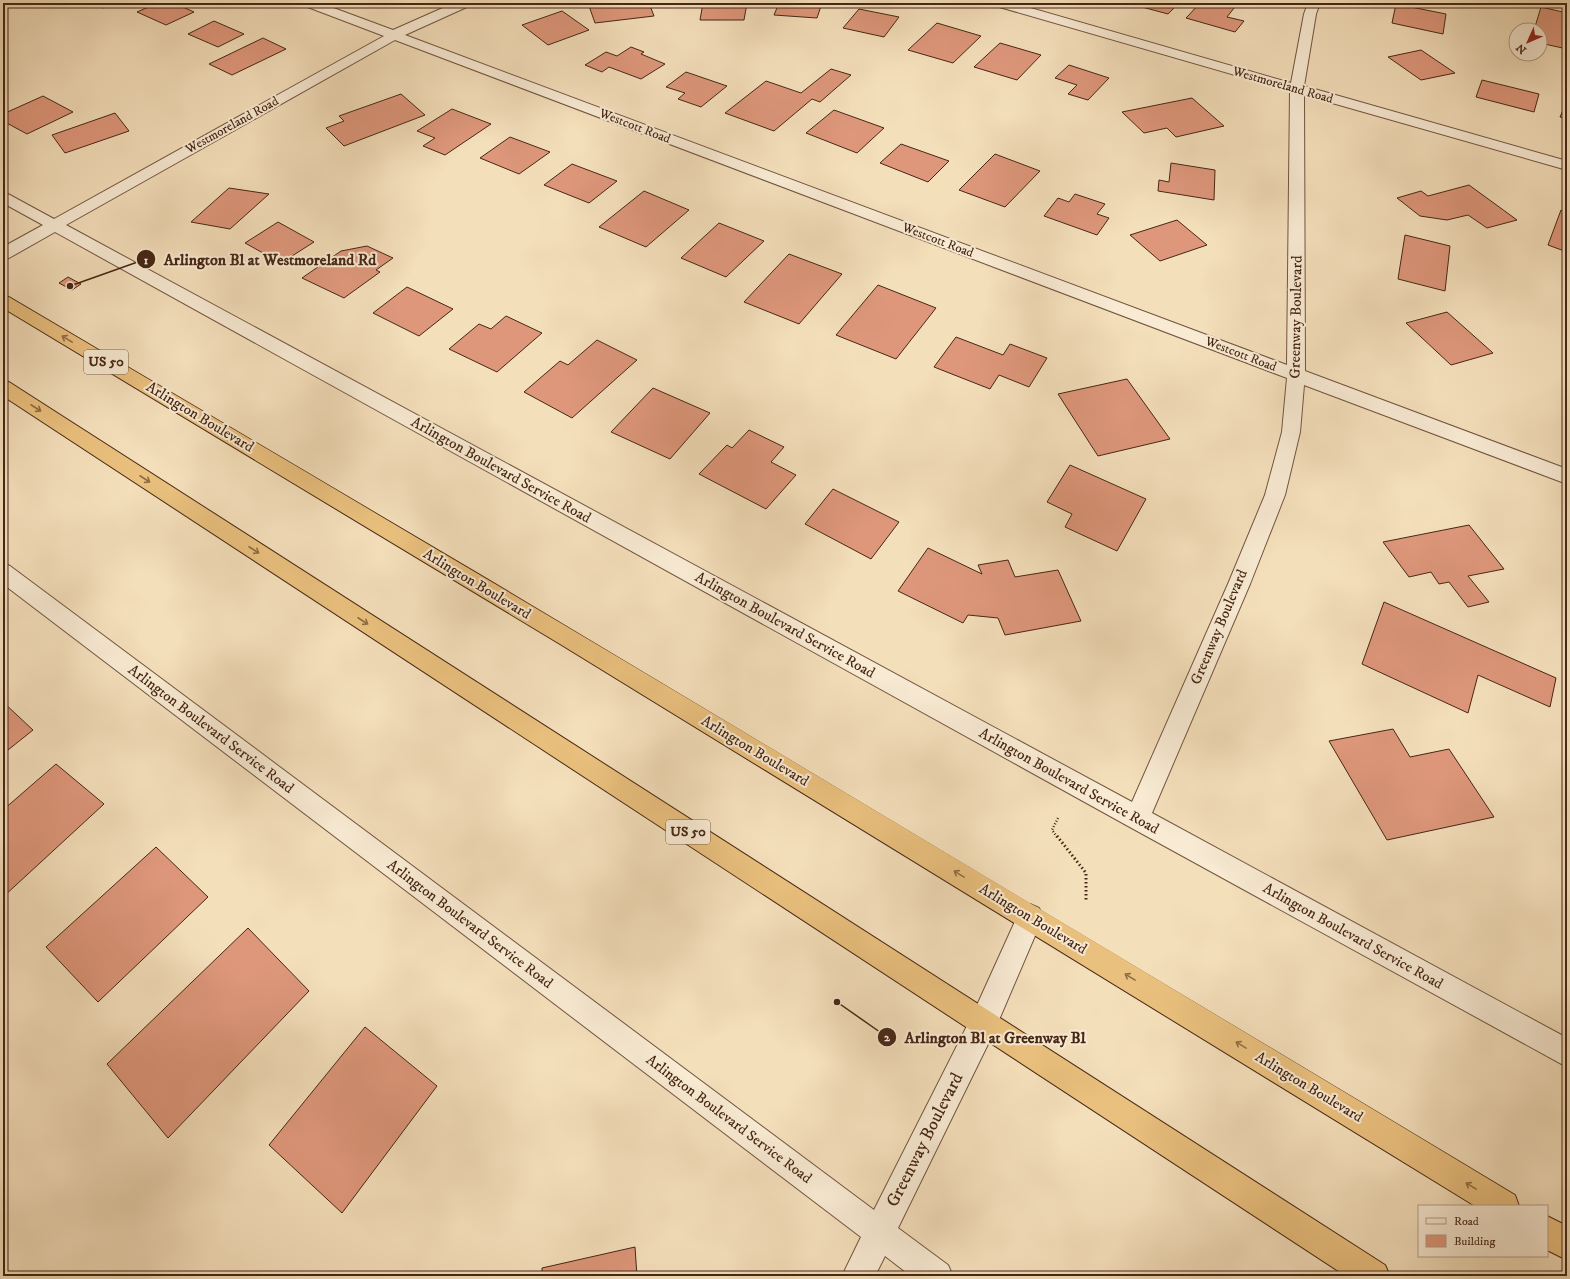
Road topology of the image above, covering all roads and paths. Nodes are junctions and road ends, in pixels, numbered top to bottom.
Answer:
1 (309, 3) edge
2 (465, 3) edge
3 (1000, 3) edge
4 (1314, 3) edge
5 (394, 35) junction
6 (1297, 89) junction
7 (1567, 166) edge
8 (3, 197) edge
9 (54, 225) junction
10 (3, 254) edge
11 (3, 301) edge
12 (1296, 375) junction
13 (3, 387) edge
14 (1567, 477) edge
15 (3, 572) edge
16 (1074, 784) junction
17 (1137, 818) junction
18 (1086, 900) dead end
19 (1030, 917) junction
20 (983, 1024) junction
21 (1567, 1053) edge
22 (1502, 1205) edge
23 (879, 1232) junction
24 (1548, 1233) edge
25 (1567, 1244) edge
26 (858, 1276) edge
27 (937, 1276) edge
28 (1374, 1276) edge

1 - 5 street, Westcott Road
2 - 5 street, Westmoreland Road
3 - 6 street, Westmoreland Road
4 - 6 street, Greenway Boulevard
5 - 9 street, Westmoreland Road
5 - 12 street, Westcott Road
6 - 7 street, Westmoreland Road
6 - 12 street, Greenway Boulevard
8 - 9 street, Arlington Boulevard Service Road
9 - 10 street, Westmoreland Road
9 - 16 street, Arlington Boulevard Service Road
19 -> 11 highway, Arlington Boulevard / US 50
12 - 14 street, Westcott Road
12 - 17 street, Greenway Boulevard
13 -> 20 highway, US 50
15 - 23 street, Arlington Boulevard Service Road
16 - 17 street, Arlington Boulevard Service Road
16 - 18 path
17 - 21 street, Arlington Boulevard Service Road
19 - 20 street, Greenway Boulevard
22 -> 19 highway, Arlington Boulevard / US 50
20 - 23 street, Greenway Boulevard
20 - 28 highway, US 50
23 - 26 street, Greenway Boulevard
23 - 27 street, Arlington Boulevard Service Road
24 - 25 highway

